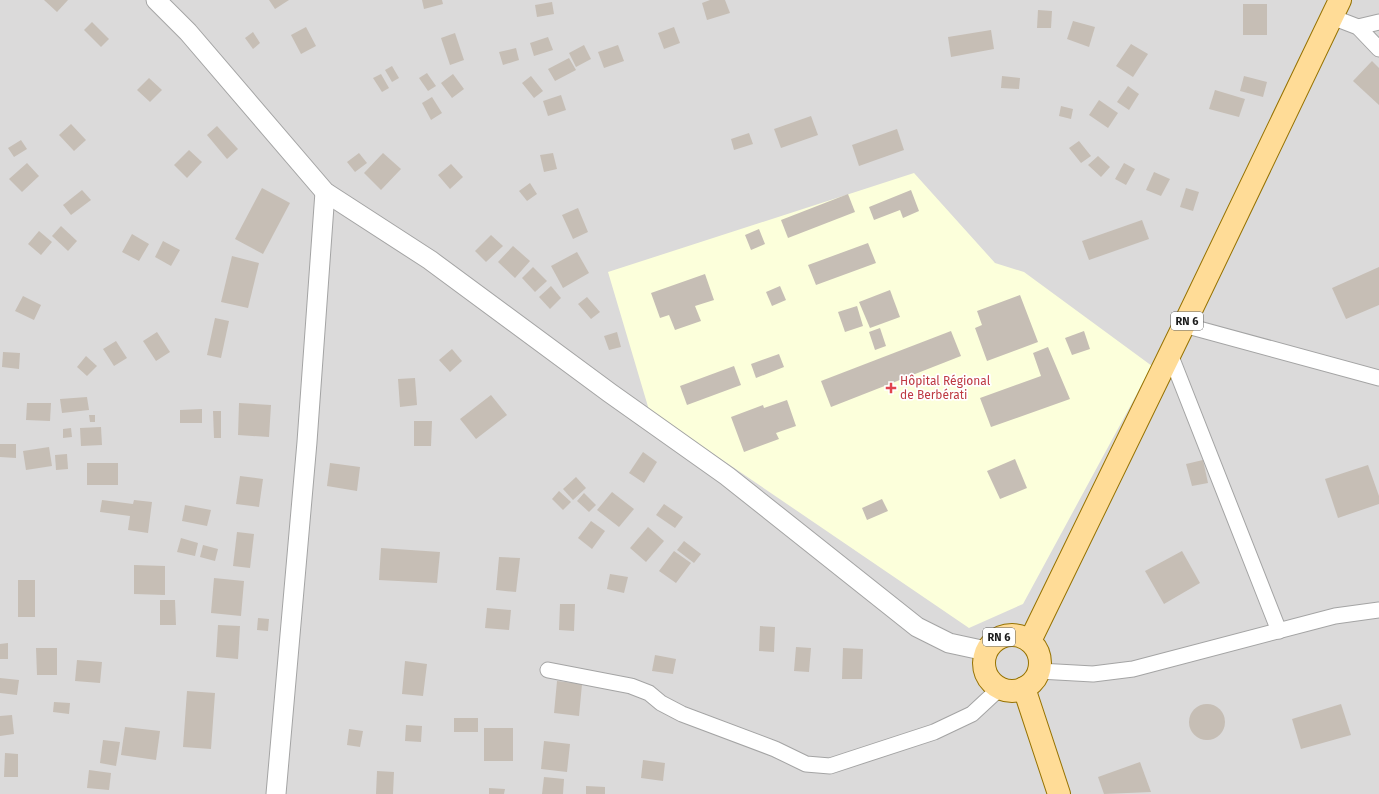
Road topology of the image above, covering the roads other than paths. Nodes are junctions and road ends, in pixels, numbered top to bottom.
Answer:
1 (156, 0) edge
2 (1336, 8) edge
3 (1379, 22) edge
4 (1358, 27) junction
5 (1379, 49) edge
6 (325, 192) junction
7 (1184, 326) junction
8 (1170, 354) junction
9 (1379, 378) edge
10 (1379, 610) edge
11 (1279, 631) junction
12 (1030, 641) junction
13 (986, 651) junction
14 (548, 670) dead end
15 (1039, 671) junction
16 (1000, 688) junction
17 (1024, 688) junction
18 (276, 794) edge
19 (1059, 794) edge

1 - 6 street
2 - 4 street
2 - 7 main road, RN 6
3 - 4 street
4 - 5 street
6 - 13 street
6 - 18 street
7 - 8 main road, RN 6
7 - 9 street
8 - 11 street
8 - 12 main road, RN 6
10 - 11 street
11 - 15 street
12 - 13 main road, RN 6
12 - 15 main road, RN 6
13 - 16 main road, RN 6
14 - 16 street
15 - 17 main road
16 - 17 main road
17 - 19 main road

